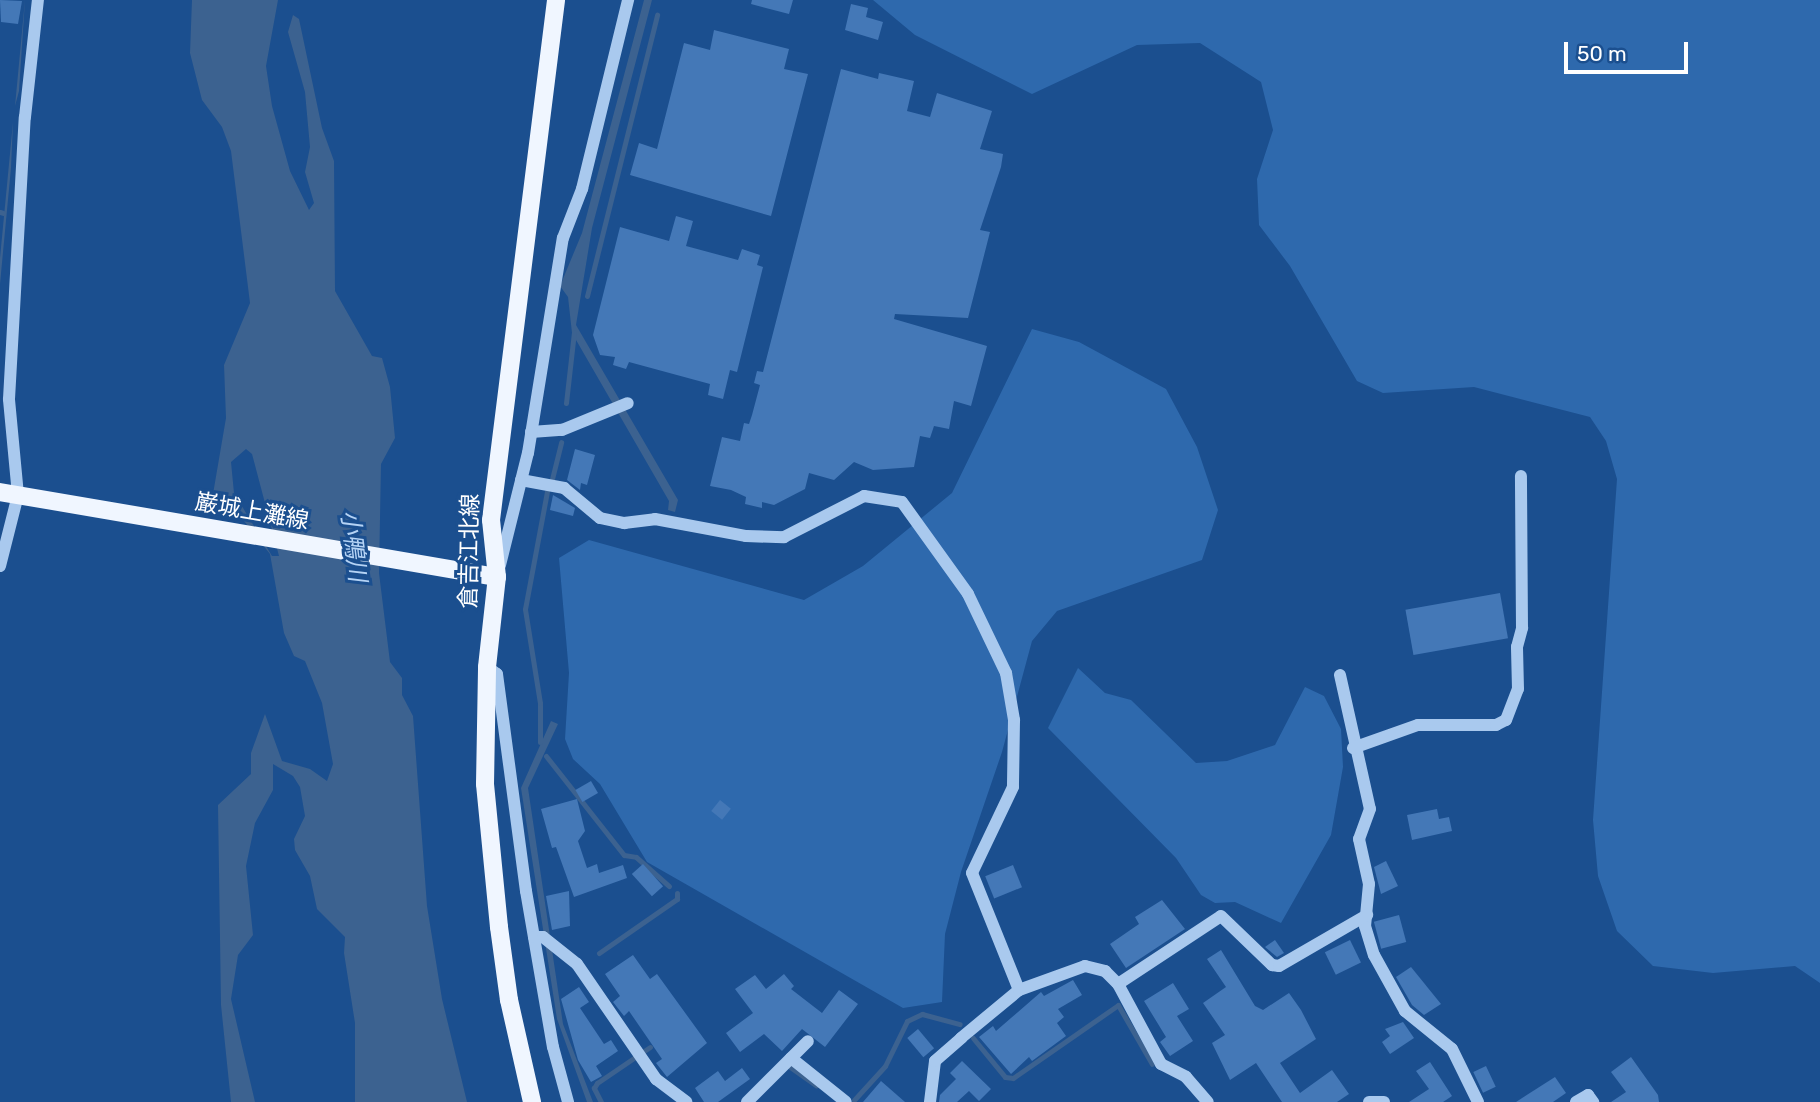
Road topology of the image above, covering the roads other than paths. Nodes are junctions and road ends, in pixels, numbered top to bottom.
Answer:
1 (38, 0) edge
2 (556, 0) edge
3 (628, 0) edge
4 (628, 403) dead end
5 (531, 432) junction
6 (1521, 476) dead end
7 (521, 480) junction
8 (0, 492) edge
9 (24, 496) junction
10 (0, 566) edge
11 (497, 577) junction
12 (487, 667) junction
13 (1340, 675) dead end
14 (1353, 748) junction
15 (1367, 915) junction
16 (534, 937) junction
17 (1118, 984) junction
18 (1019, 990) junction
19 (808, 1041) dead end
20 (791, 1058) junction
21 (532, 1102) edge
22 (568, 1102) edge
23 (685, 1102) edge
24 (747, 1102) edge
25 (846, 1102) edge
26 (930, 1102) edge
27 (1208, 1102) edge
28 (1369, 1102) edge
29 (1384, 1102) edge
30 (1478, 1102) edge
31 (1576, 1102) edge
32 (1593, 1102) edge

1 - 9 street
2 - 11 main road, 倉吉江北線
3 - 5 street
4 - 5 street
5 - 7 street
6 - 14 street
7 - 11 street
7 - 18 street
8 - 9 main road, 巌城上灘線
9 - 10 street
9 - 11 main road, 巌城上灘線
11 - 12 main road, 倉吉江北線
12 - 16 street
12 - 21 main road, 倉吉江北線
13 - 14 street
14 - 15 street
15 - 17 street
15 - 30 street
16 - 22 street
16 - 23 street
17 - 18 street
17 - 27 street
18 - 26 street
19 - 20 street
20 - 24 street
20 - 25 street
28 - 29 street
31 - 32 street

